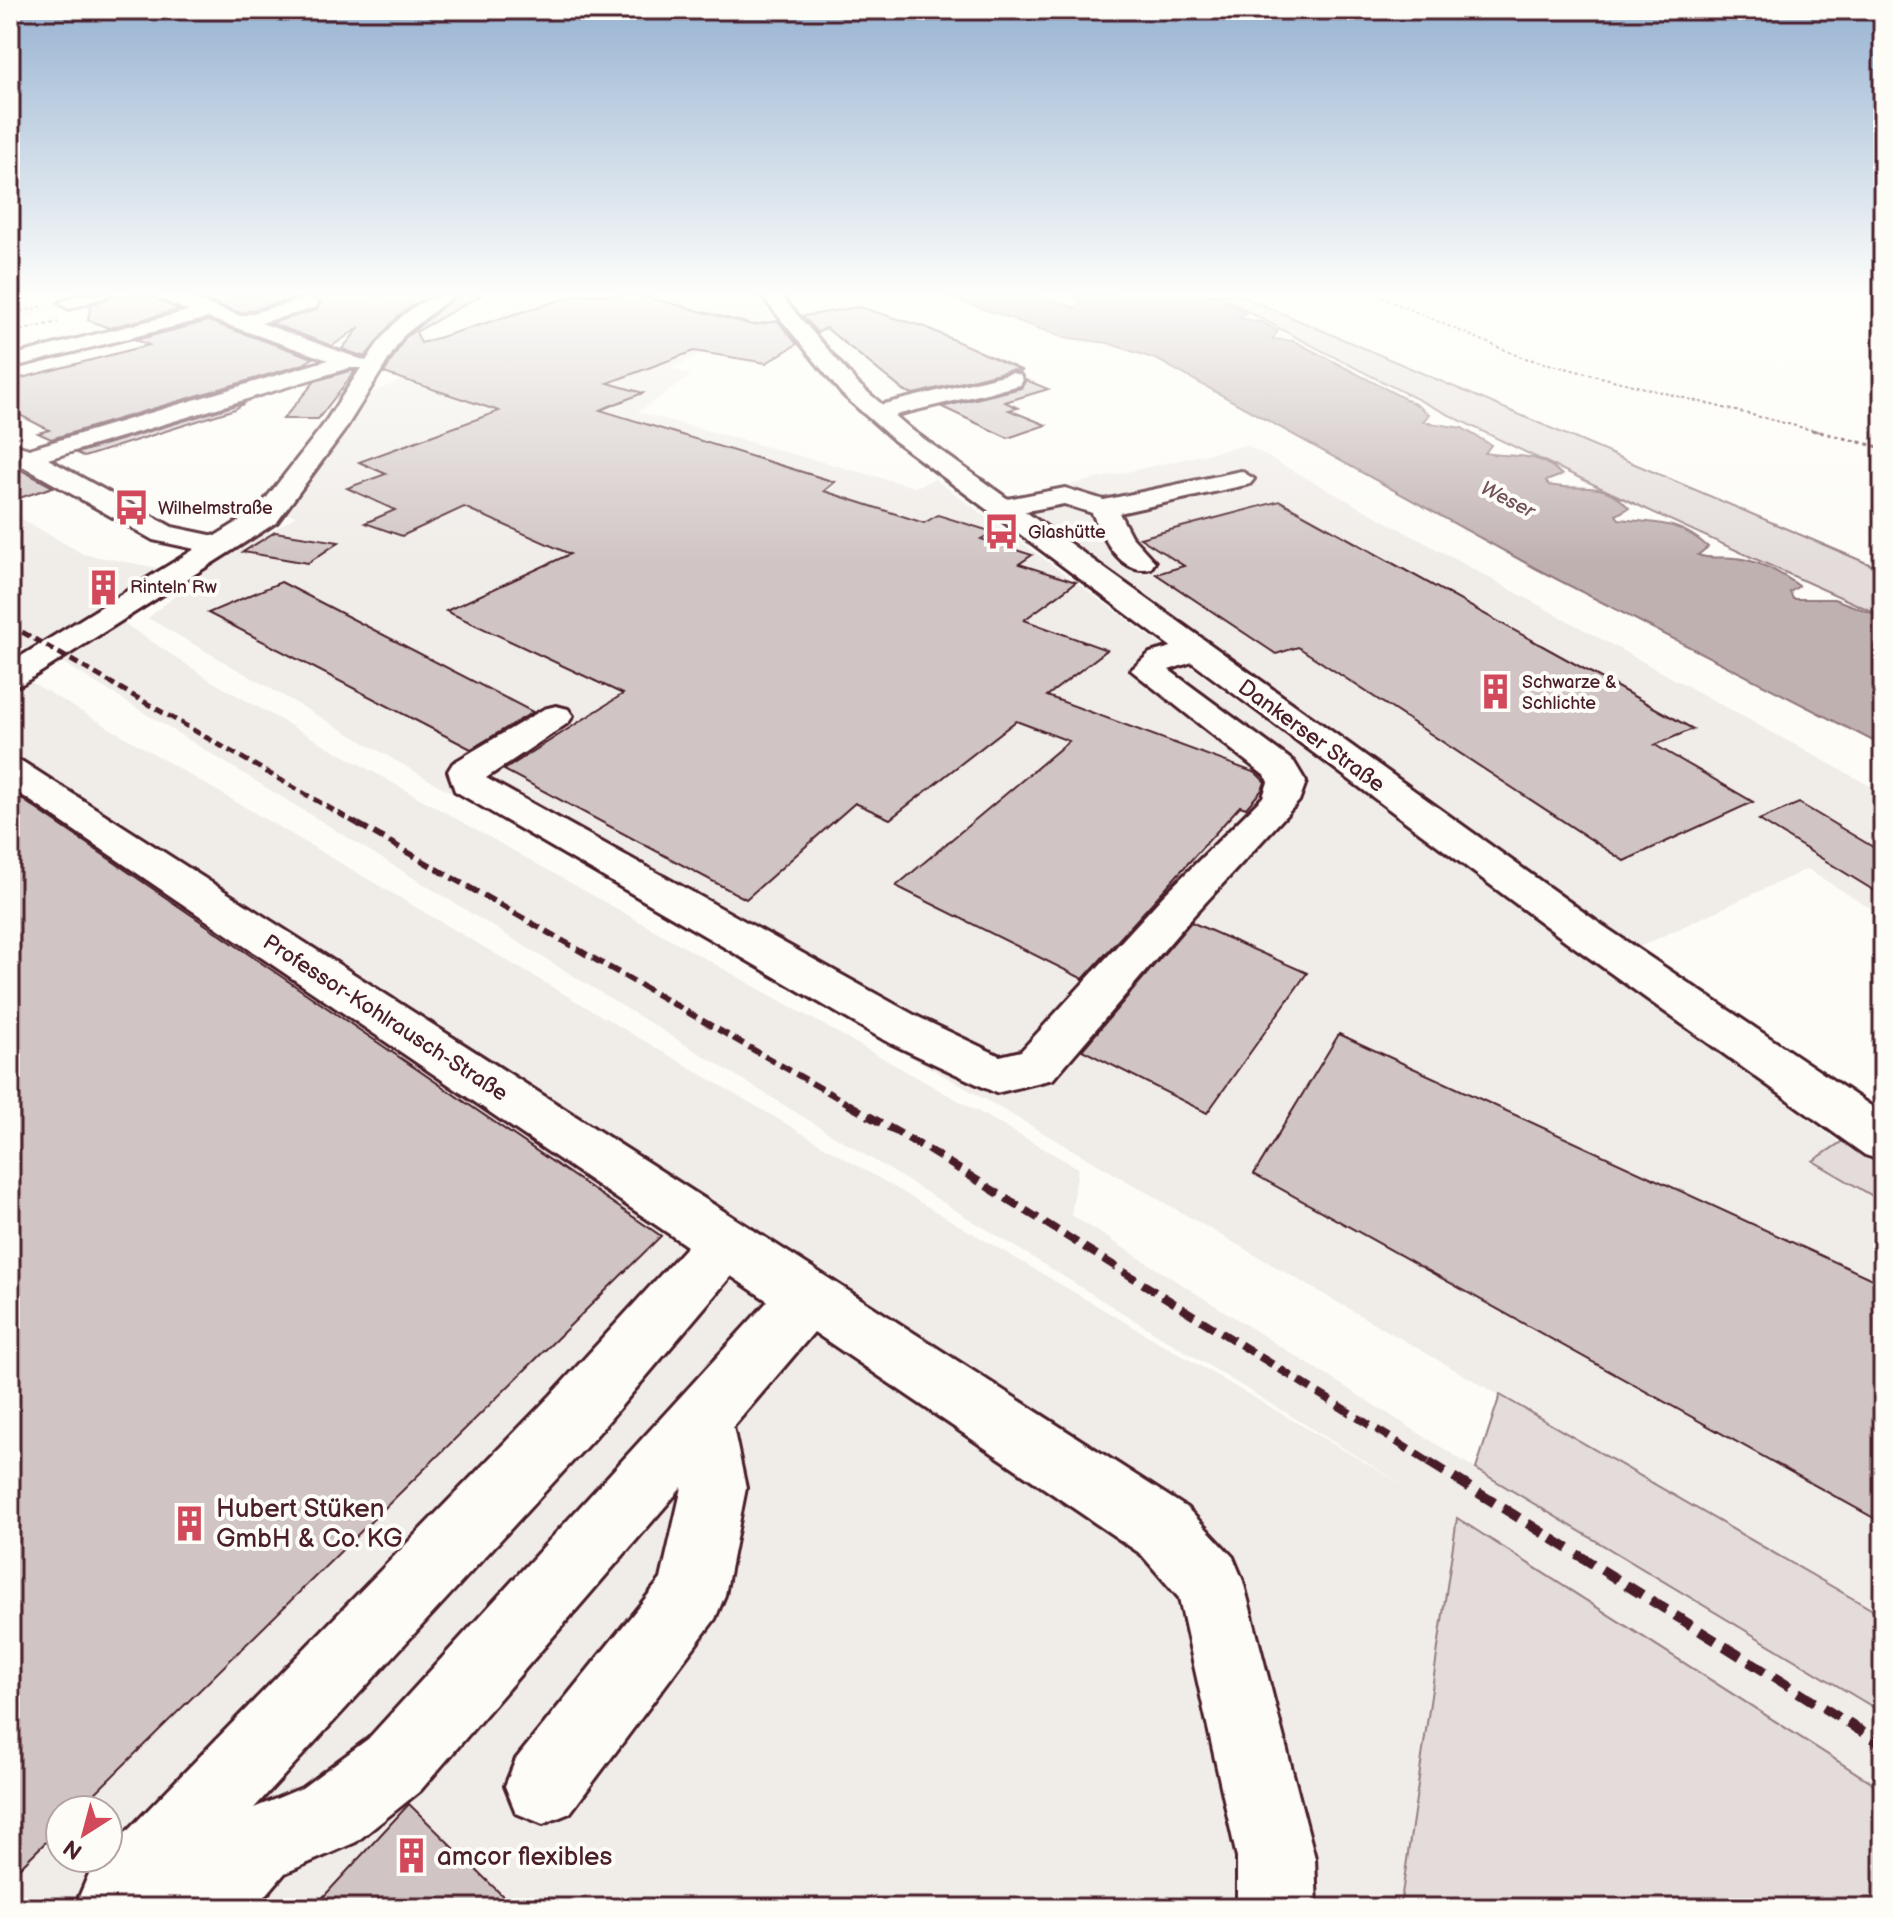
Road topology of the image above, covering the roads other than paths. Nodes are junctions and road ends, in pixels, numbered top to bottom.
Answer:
1 (265, 385) edge
2 (361, 385) edge
3 (846, 385) edge
4 (993, 385) edge
5 (875, 413) junction
6 (18, 453) edge
7 (1241, 479) dead end
8 (1001, 508) junction
9 (1103, 508) junction
10 (222, 546) junction
11 (1141, 562) dead end
12 (1196, 650) junction
13 (10, 677) edge
14 (556, 716) dead end
15 (10, 770) edge
16 (1883, 1141) edge
17 (766, 1268) junction
18 (701, 1419) junction
19 (543, 1786) dead end
20 (119, 1897) dead end
21 (202, 1908) edge
22 (1277, 1908) edge

1 - 6 street
2 - 10 street
3 - 5 street, Dankerser Straße
4 - 5 street
5 - 8 street, Dankerser Straße
6 - 10 street
7 - 9 street
8 - 9 street
8 - 12 street, Dankerser Straße
9 - 11 street
10 - 13 street
12 - 14 street
12 - 16 street, Dankerser Straße
15 - 17 street, Professor-Kohlrausch-Straße
17 - 18 street
17 - 20 street
17 - 22 street, Professor-Kohlrausch-Straße
18 - 19 street
18 - 21 street

